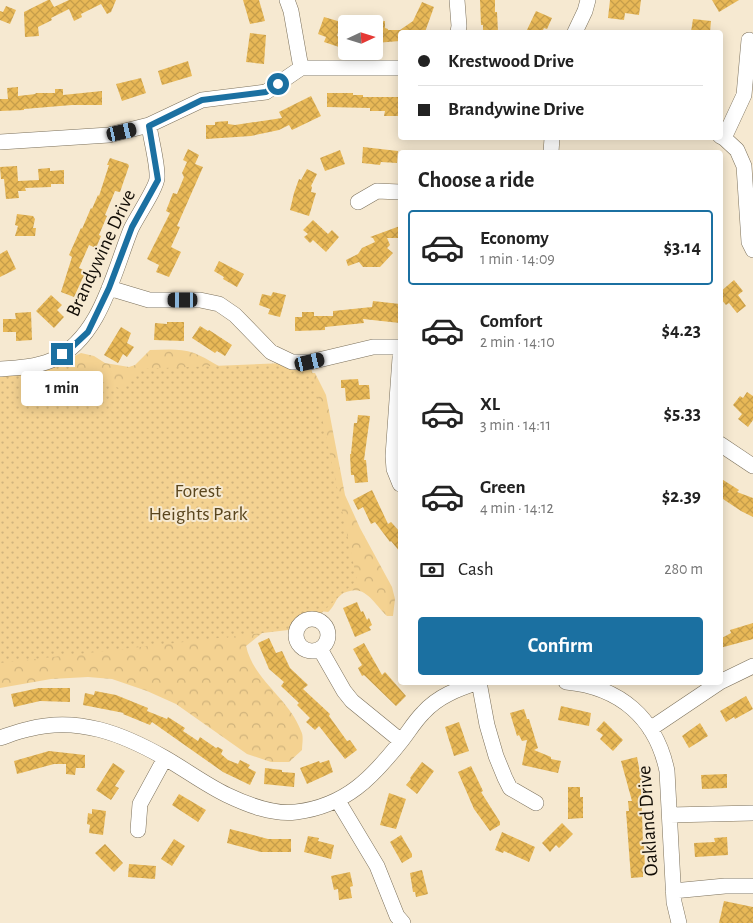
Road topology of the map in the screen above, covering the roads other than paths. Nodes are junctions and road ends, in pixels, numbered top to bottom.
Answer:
1 (287, 0) edge
2 (457, 0) edge
3 (588, 0) edge
4 (458, 30) edge
5 (576, 30) edge
6 (749, 40) dead end
7 (301, 68) junction
8 (398, 68) edge
9 (149, 126) junction
10 (723, 135) edge
11 (723, 138) edge
12 (0, 142) edge
13 (398, 192) edge
14 (358, 202) dead end
15 (753, 250) edge
16 (109, 288) junction
17 (398, 347) edge
18 (0, 369) edge
19 (398, 386) edge
20 (723, 446) edge
21 (753, 466) edge
22 (398, 479) edge
23 (320, 649) dead end
24 (753, 666) edge
25 (723, 681) edge
26 (470, 685) edge
27 (480, 685) edge
28 (590, 685) edge
29 (716, 685) edge
30 (650, 729) junction
31 (0, 738) edge
32 (401, 741) junction
33 (166, 758) junction
34 (338, 801) junction
35 (536, 803) dead end
36 (753, 813) edge
37 (670, 815) junction
38 (138, 830) dead end
39 (753, 886) edge
40 (673, 891) junction
41 (403, 923) edge
42 (680, 923) edge

1 - 7 street
2 - 4 street
3 - 5 street
6 - 10 street
7 - 8 street
7 - 9 street
9 - 12 street
9 - 16 street, Brandywine Drive
11 - 15 street
13 - 14 street
16 - 17 street
16 - 18 street, Brandywine Drive
19 - 22 street
20 - 21 street
23 - 32 street
24 - 25 street
26 - 32 street
27 - 35 street
28 - 30 street, Oakland Drive
29 - 30 street
30 - 37 street, Oakland Drive
31 - 33 street
32 - 34 street
33 - 34 street
33 - 38 street
34 - 41 street
36 - 37 street
37 - 40 street, Oakland Drive
39 - 40 street
40 - 42 street, Oakland Drive

